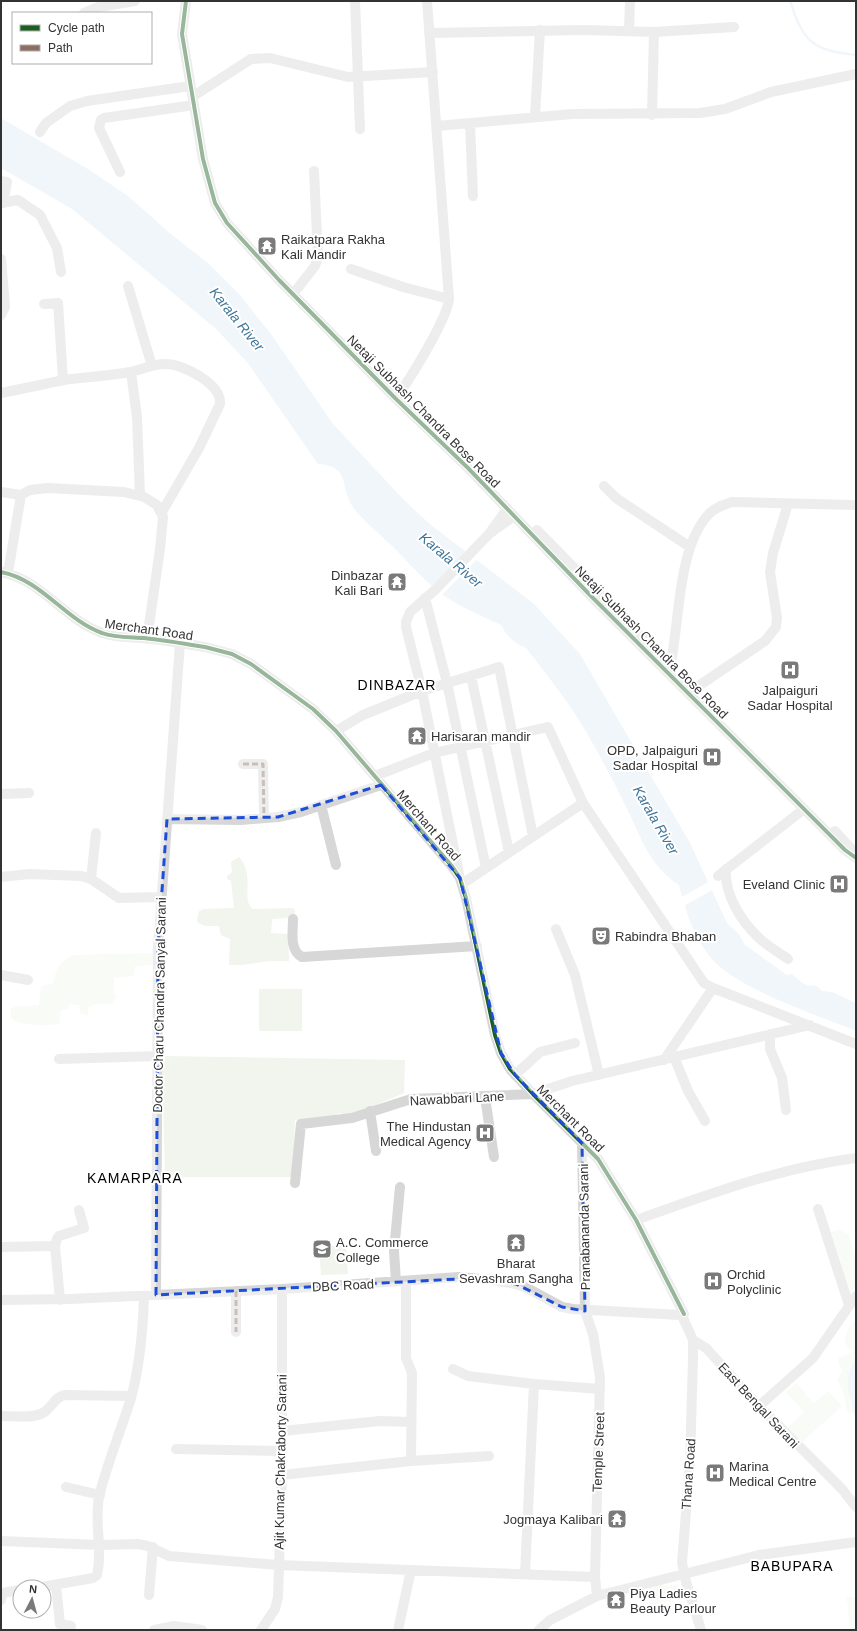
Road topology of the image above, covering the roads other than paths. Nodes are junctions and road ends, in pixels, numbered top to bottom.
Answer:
1 (135, 1) edge
2 (187, 1) edge
3 (355, 1) edge
4 (427, 1) edge
5 (630, 1) edge
6 (86, 12) edge
7 (734, 27) dead end
8 (540, 30) junction
9 (628, 30) junction
10 (654, 32) junction
11 (429, 33) junction
12 (433, 72) junction
13 (856, 74) edge
14 (358, 77) junction
15 (190, 86) junction
16 (194, 100) junction
17 (652, 115) junction
18 (535, 116) junction
19 (470, 122) junction
20 (437, 126) junction
21 (360, 129) dead end
22 (40, 132) dead end
23 (314, 171) dead end
24 (120, 172) dead end
25 (1, 181) edge
26 (474, 196) dead end
27 (2, 203) edge
28 (1, 258) edge
29 (351, 269) dead end
30 (61, 272) dead end
31 (128, 286) dead end
32 (294, 292) junction
33 (450, 299) junction
34 (44, 304) dead end
35 (1, 315) edge
36 (152, 366) junction
37 (131, 372) junction
38 (63, 380) junction
39 (1, 393) edge
40 (397, 396) junction
41 (470, 466) junction
42 (604, 486) dead end
43 (1, 492) edge
44 (21, 495) junction
45 (140, 495) junction
46 (788, 504) junction
47 (856, 505) edge
48 (507, 508) junction
49 (162, 512) junction
50 (514, 516) junction
51 (489, 534) junction
52 (690, 547) junction
53 (4, 573) edge
54 (425, 598) junction
55 (147, 638) junction
56 (180, 643) junction
57 (670, 669) junction
58 (471, 676) junction
59 (447, 683) junction
60 (694, 689) junction
61 (422, 691) junction
62 (336, 731) junction
63 (512, 736) junction
64 (485, 741) junction
65 (460, 747) junction
66 (434, 753) junction
67 (243, 764) dead end
68 (375, 776) junction
69 (381, 785) junction
70 (29, 793) dead end
71 (1, 794) edge
72 (583, 802) junction
73 (321, 805) junction
74 (804, 809) junction
75 (264, 818) junction
76 (167, 819) junction
77 (96, 833) dead end
78 (533, 836) junction
79 (509, 852) junction
80 (856, 854) edge
81 (856, 858) edge
82 (336, 865) dead end
83 (486, 868) junction
84 (726, 869) junction
85 (718, 876) dead end
86 (1, 877) edge
87 (91, 879) junction
88 (461, 881) junction
89 (160, 898) junction
90 (293, 919) dead end
91 (556, 929) dead end
92 (476, 946) junction
93 (788, 959) dead end
94 (1, 975) edge
95 (28, 980) dead end
96 (713, 988) junction
97 (810, 1025) junction
98 (770, 1034) junction
99 (575, 1043) dead end
100 (856, 1044) edge
101 (157, 1056) junction
102 (669, 1058) junction
103 (59, 1059) dead end
104 (515, 1075) junction
105 (600, 1075) junction
106 (533, 1094) junction
107 (485, 1097) junction
108 (786, 1110) dead end
109 (370, 1111) junction
110 (705, 1121) dead end
111 (582, 1143) junction
112 (376, 1151) dead end
113 (494, 1157) dead end
114 (856, 1158) edge
115 (295, 1183) dead end
116 (400, 1187) dead end
117 (818, 1209) dead end
118 (79, 1210) dead end
119 (636, 1220) junction
120 (55, 1246) junction
121 (1, 1248) edge
122 (401, 1282) junction
123 (282, 1289) junction
124 (236, 1291) junction
125 (156, 1295) junction
126 (144, 1296) junction
127 (675, 1296) junction
128 (856, 1296) edge
129 (1, 1300) edge
130 (60, 1300) junction
131 (849, 1305) junction
132 (585, 1311) junction
133 (662, 1313) junction
134 (682, 1315) junction
135 (236, 1332) dead end
136 (693, 1340) junction
137 (454, 1370) dead end
138 (534, 1384) junction
139 (600, 1389) junction
140 (131, 1396) junction
141 (759, 1406) junction
142 (1, 1416) edge
143 (411, 1422) junction
144 (282, 1431) junction
145 (176, 1449) dead end
146 (282, 1451) junction
147 (490, 1456) dead end
148 (411, 1461) junction
149 (282, 1475) junction
150 (66, 1487) dead end
151 (100, 1495) junction
152 (856, 1507) edge
153 (1, 1541) edge
154 (856, 1542) edge
155 (100, 1545) junction
156 (153, 1547) junction
157 (278, 1565) junction
158 (411, 1570) junction
159 (525, 1574) junction
160 (684, 1574) junction
161 (595, 1577) junction
162 (56, 1585) junction
163 (52, 1586) edge
164 (12, 1591) edge
165 (149, 1595) dead end
166 (597, 1596) junction
167 (1, 1600) edge
168 (71, 1626) dead end
169 (154, 1630) edge
170 (202, 1630) edge
171 (261, 1630) edge
172 (398, 1630) edge
173 (539, 1630) edge
174 (701, 1630) edge

1 - 6 street
2 - 15 street, Netaji Subhash Chandra Bose Road
2 - 16 street, Netaji Subhash Chandra Bose Road
3 - 14 street
4 - 11 street
5 - 9 street
7 - 10 street
8 - 9 street
8 - 11 street
8 - 18 street
9 - 10 street
10 - 17 street
11 - 12 street
12 - 14 street
12 - 20 street
13 - 17 street
14 - 16 street
14 - 21 street
15 - 16 street, Netaji Subhash Chandra Bose Road
15 - 22 street
16 - 24 street
16 - 32 street, Netaji Subhash Chandra Bose Road
17 - 18 street
18 - 19 street
19 - 20 street
19 - 26 street
20 - 33 street
23 - 32 street
25 - 27 street
27 - 30 street
28 - 35 street
29 - 33 street
31 - 36 street
32 - 40 street, Netaji Subhash Chandra Bose Road
33 - 40 street
34 - 38 street
36 - 37 street
36 - 49 street
37 - 38 street
37 - 45 street
38 - 39 street
40 - 41 street, Netaji Subhash Chandra Bose Road
41 - 48 street, Netaji Subhash Chandra Bose Road
41 - 57 street, Netaji Subhash Chandra Bose Road
42 - 52 street
43 - 44 street
44 - 45 street
44 - 53 street
45 - 49 street
46 - 47 street
46 - 52 street
46 - 60 street
48 - 50 street, Netaji Subhash Chandra Bose Road
48 - 51 street
49 - 55 street
50 - 51 street
50 - 57 street, Netaji Subhash Chandra Bose Road
51 - 54 street
52 - 57 street
53 - 55 street, Merchant Road
54 - 59 street
54 - 61 street
55 - 56 street, Merchant Road
56 - 62 street, Merchant Road
56 - 76 street, Doctor Charu Chandra Sanyal Sarani
57 - 60 street, Netaji Subhash Chandra Bose Road
57 - 74 street, Netaji Subhash Chandra Bose Road
58 - 59 street
58 - 63 street
58 - 64 street
59 - 61 street
59 - 65 street
60 - 80 street, Netaji Subhash Chandra Bose Road
61 - 62 street
61 - 66 street
62 - 68 street, Merchant Road
63 - 64 street
63 - 72 street
63 - 78 street
64 - 65 street
64 - 79 street
65 - 66 street
65 - 83 street
66 - 68 street
66 - 88 street
67 - 75 street
68 - 69 street, Merchant Road
69 - 73 street
69 - 88 street, Merchant Road
70 - 71 street
72 - 78 street
72 - 96 street
73 - 75 street
73 - 82 street
74 - 81 street, Netaji Subhash Chandra Bose Road
74 - 84 street
75 - 76 street
76 - 89 street, Doctor Charu Chandra Sanyal Sarani
77 - 87 street
78 - 79 street
79 - 83 street
83 - 88 street
84 - 85 street
84 - 93 street
86 - 87 street
87 - 89 street
88 - 92 street, Merchant Road
89 - 101 street, Doctor Charu Chandra Sanyal Sarani
90 - 92 street
91 - 105 street
92 - 104 street, Merchant Road
94 - 95 street
96 - 97 street
96 - 102 street
97 - 98 street, Nawabbari Lane
97 - 100 street
98 - 102 street, Nawabbari Lane
98 - 108 street
99 - 104 street
101 - 103 street
101 - 125 street, Doctor Charu Chandra Sanyal Sarani
102 - 105 street, Nawabbari Lane
102 - 110 street
104 - 106 street, Merchant Road
105 - 106 street, Nawabbari Lane
106 - 107 street, Nawabbari Lane
106 - 111 street, Merchant Road
107 - 109 street, Nawabbari Lane
107 - 113 street
109 - 112 street
109 - 115 street, Nawabbari Lane
111 - 119 street, Merchant Road
111 - 132 street, Pranabananda Sarani
114 - 119 street
116 - 122 street
117 - 131 street
118 - 120 street
119 - 127 street, Merchant Road
120 - 121 street
120 - 130 street
122 - 123 street, DBC Road
122 - 132 street, DBC Road
122 - 143 street
123 - 124 street, DBC Road
123 - 144 street, Ajit Kumar Chakraborty Sarani
124 - 125 street, DBC Road
124 - 135 street
125 - 126 street, DBC Road
126 - 130 street, DBC Road
126 - 140 street
127 - 133 street
127 - 134 street, Merchant Road
128 - 131 street
129 - 130 street, DBC Road
131 - 141 street
132 - 133 street, DBC Road
132 - 139 street, Temple Street
133 - 134 street, DBC Road
134 - 136 street, Thana Road
136 - 141 street, East Bengal Sarani
136 - 160 street, Thana Road
137 - 138 street
138 - 139 street
138 - 159 street
139 - 161 street, Temple Street
140 - 142 street
140 - 151 street
141 - 152 street, East Bengal Sarani
143 - 144 street
143 - 148 street
144 - 146 street, Ajit Kumar Chakraborty Sarani
145 - 146 street
146 - 149 street, Ajit Kumar Chakraborty Sarani
147 - 148 street
148 - 149 street
149 - 157 street, Ajit Kumar Chakraborty Sarani
150 - 151 street
151 - 155 street
153 - 155 street
154 - 160 street
155 - 156 street
155 - 162 street
156 - 157 street
156 - 165 street
157 - 158 street
157 - 171 street, Ajit Kumar Chakraborty Sarani
158 - 159 street
158 - 172 street
159 - 161 street
160 - 166 street
160 - 174 street, Thana Road
161 - 166 street, Temple Street
162 - 163 street
162 - 168 street
164 - 167 street
166 - 173 street
169 - 170 street

